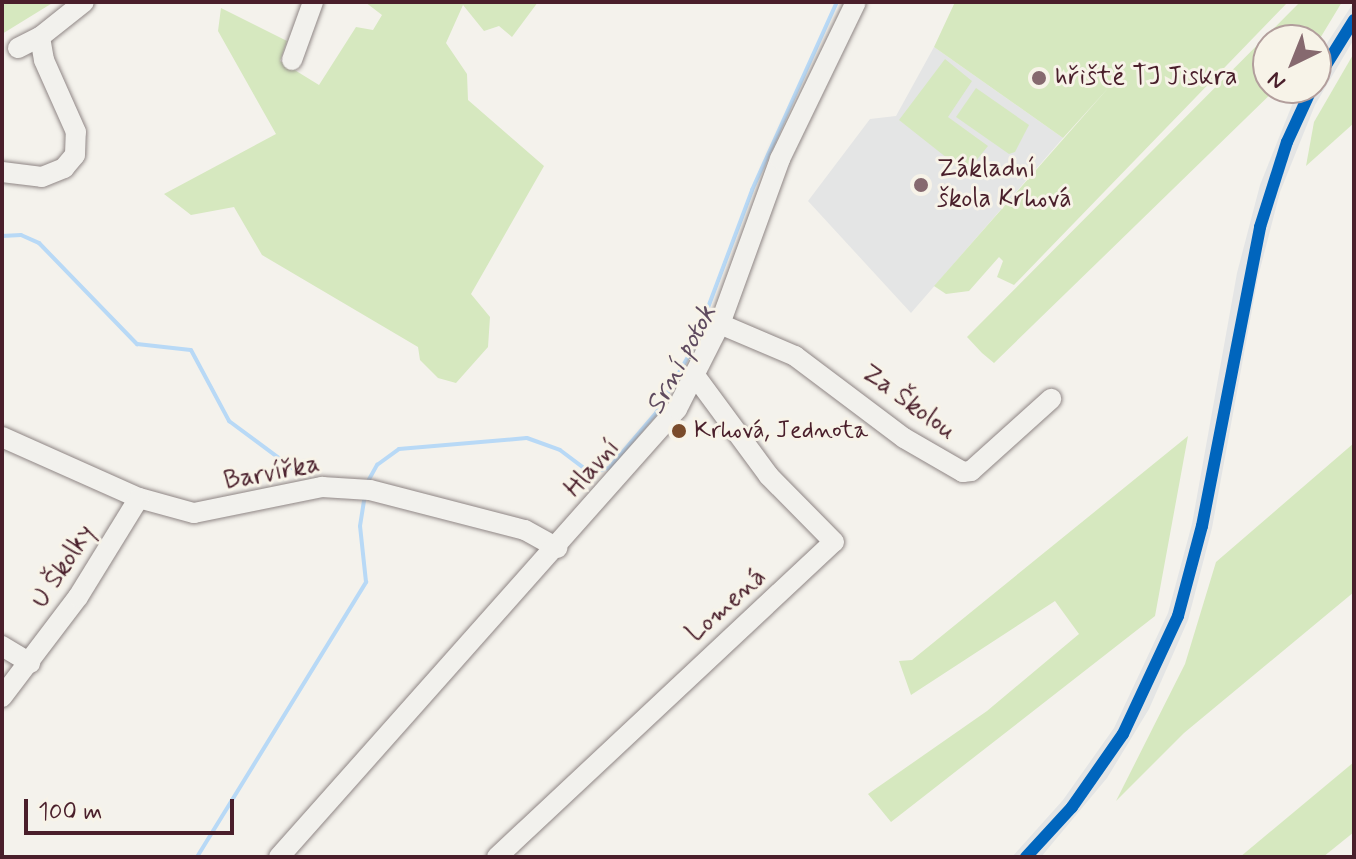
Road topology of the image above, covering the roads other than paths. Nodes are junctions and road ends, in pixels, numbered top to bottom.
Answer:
1 (84, 2) edge
2 (313, 2) edge
3 (856, 2) edge
4 (40, 37) junction
5 (18, 48) dead end
6 (292, 60) dead end
7 (2, 172) edge
8 (720, 324) junction
9 (696, 377) junction
10 (1051, 399) dead end
11 (2, 437) edge
12 (139, 498) junction
13 (557, 548) junction
14 (2, 646) edge
15 (30, 663) junction
16 (2, 697) edge
17 (279, 857) edge
18 (497, 857) edge

1 - 4 street
2 - 6 street
3 - 8 street, Hlavní
4 - 5 street
4 - 7 street
8 - 9 street, Hlavní
8 - 10 street, Za Školou
9 - 13 street, Hlavní
9 - 18 street, Lomená
11 - 12 street, Barvířka
12 - 13 street, Barvířka
12 - 15 street, U Školky
13 - 17 street, Hlavní
14 - 15 street
15 - 16 street, U Školky

